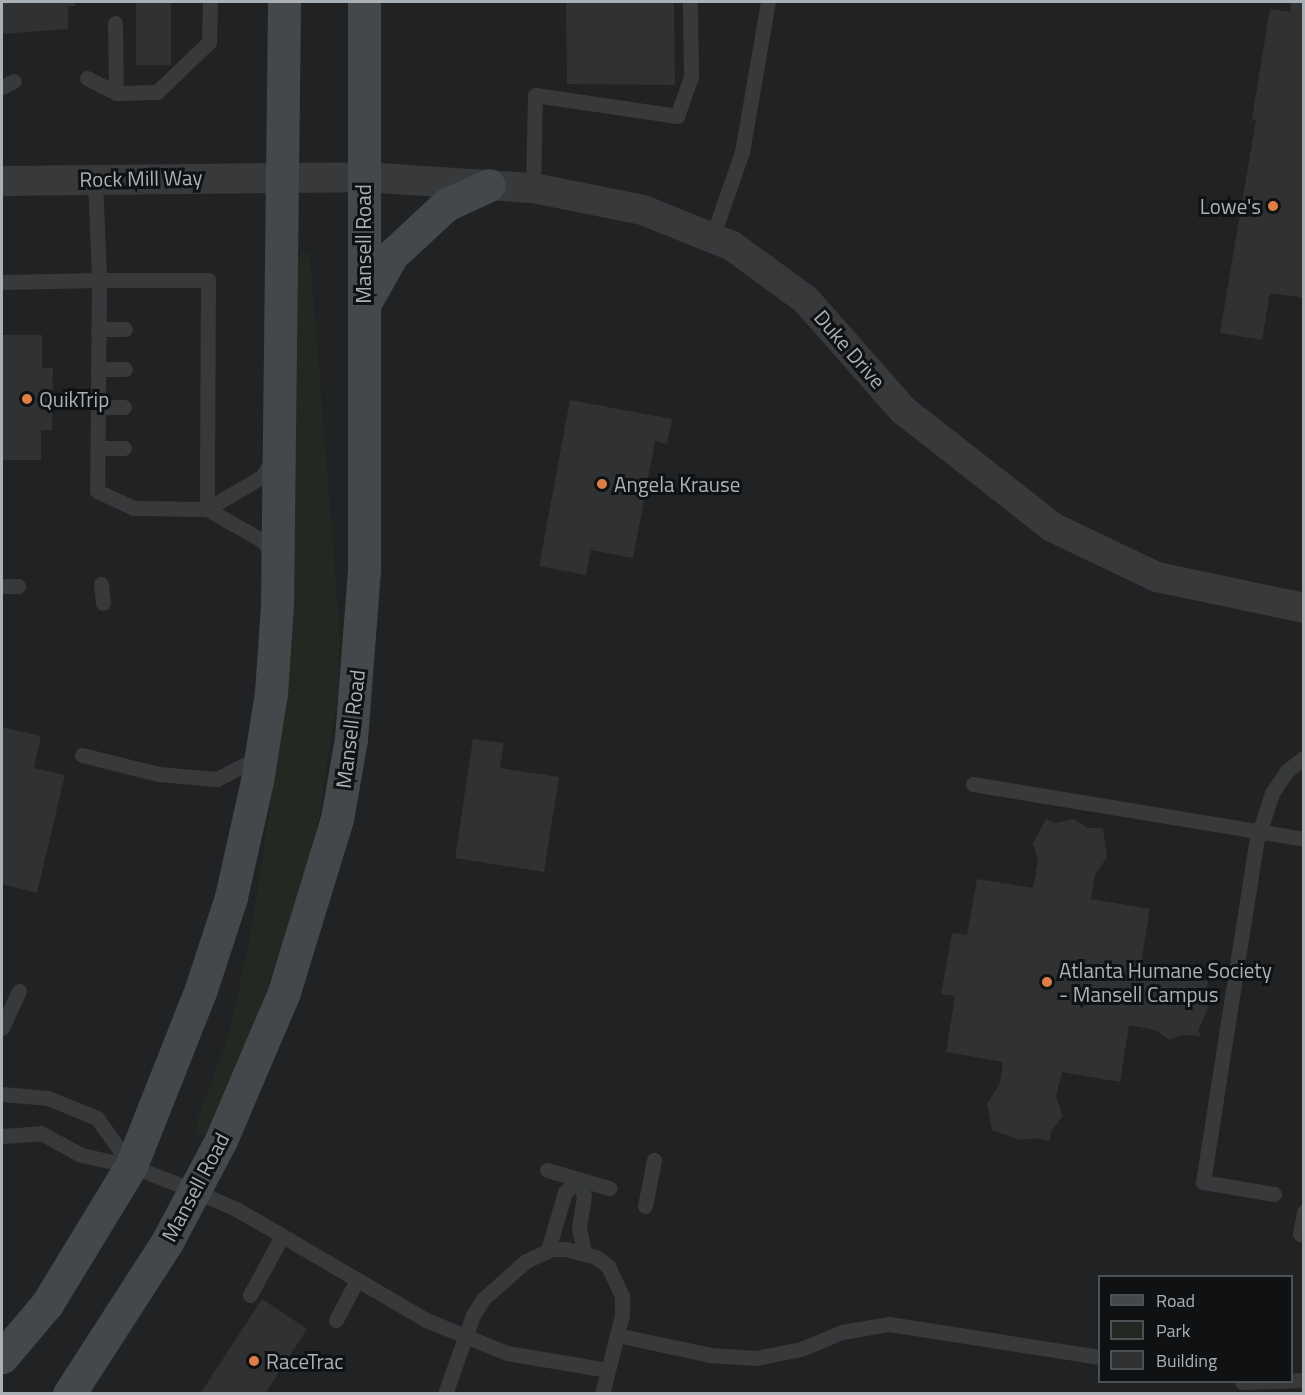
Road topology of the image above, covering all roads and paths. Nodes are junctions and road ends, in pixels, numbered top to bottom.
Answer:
1 (210, 2) edge
2 (284, 2) edge
3 (364, 2) edge
4 (690, 2) edge
5 (768, 2) edge
6 (115, 23) dead end
7 (2, 75) edge
8 (87, 78) dead end
9 (2, 87) edge
10 (116, 93) junction
11 (281, 176) junction
12 (363, 177) junction
13 (95, 179) junction
14 (2, 181) edge
15 (489, 185) junction
16 (533, 188) junction
17 (712, 238) junction
18 (99, 280) junction
19 (2, 282) edge
20 (363, 307) junction
21 (98, 329) junction
22 (125, 329) dead end
23 (98, 369) junction
24 (125, 369) dead end
25 (98, 407) junction
26 (124, 407) dead end
27 (279, 446) junction
28 (98, 448) junction
29 (124, 448) dead end
30 (207, 509) junction
31 (278, 562) junction
32 (101, 584) dead end
33 (2, 586) edge
34 (18, 586) dead end
35 (104, 603) dead end
36 (1304, 608) edge
37 (82, 755) dead end
38 (261, 756) junction
39 (1304, 757) edge
40 (973, 784) dead end
41 (1260, 830) junction
42 (1304, 839) edge
43 (19, 991) dead end
44 (2, 1028) edge
45 (2, 1094) edge
46 (2, 1136) edge
47 (654, 1160) dead end
48 (131, 1166) junction
49 (547, 1170) dead end
50 (579, 1180) junction
51 (609, 1188) dead end
52 (195, 1191) junction
53 (1274, 1194) dead end
54 (645, 1206) dead end
55 (1304, 1212) edge
56 (1304, 1235) edge
57 (282, 1236) junction
58 (548, 1250) junction
59 (584, 1252) junction
60 (357, 1280) junction
61 (250, 1295) dead end
62 (336, 1320) dead end
63 (617, 1335) junction
64 (467, 1337) junction
65 (2, 1357) edge
66 (1098, 1357) edge
67 (608, 1370) junction
68 (69, 1394) edge
69 (445, 1394) edge
70 (602, 1394) edge

1 - 10 lane
2 - 11 main road
3 - 12 main road, Mansell Road
4 - 16 lane
5 - 17 lane
6 - 10 lane
7 - 9 lane
8 - 10 lane
11 - 12 street, Rock Mill Way
11 - 13 street, Rock Mill Way
11 - 27 main road
12 - 15 street, Duke Drive
12 - 20 main road, Mansell Road
13 - 14 street, Rock Mill Way
13 - 18 lane
15 - 16 street, Duke Drive
15 - 20 main road
16 - 17 street, Duke Drive
17 - 36 street, Duke Drive
18 - 19 lane
18 - 21 lane
18 - 30 lane
20 - 52 main road, Mansell Road
21 - 22 lane
21 - 23 lane
23 - 24 lane
23 - 25 lane
25 - 26 lane
25 - 28 lane
27 - 30 lane
27 - 31 main road
28 - 29 lane
28 - 30 lane
30 - 31 lane
31 - 38 main road
32 - 35 lane
33 - 34 lane
37 - 38 lane
38 - 48 main road
39 - 41 lane
40 - 41 lane
41 - 42 lane
41 - 53 lane
43 - 44 lane
45 - 48 lane
46 - 48 lane
47 - 54 lane
48 - 52 lane
48 - 65 main road
49 - 50 lane
50 - 51 lane
50 - 58 lane
50 - 59 lane
52 - 57 lane
52 - 68 main road, Mansell Road
55 - 56 lane
57 - 60 lane
57 - 61 lane
58 - 59 lane
58 - 64 lane
59 - 63 lane
60 - 62 lane
60 - 64 lane
63 - 66 lane
63 - 67 lane
64 - 67 lane
64 - 69 lane
67 - 70 lane

